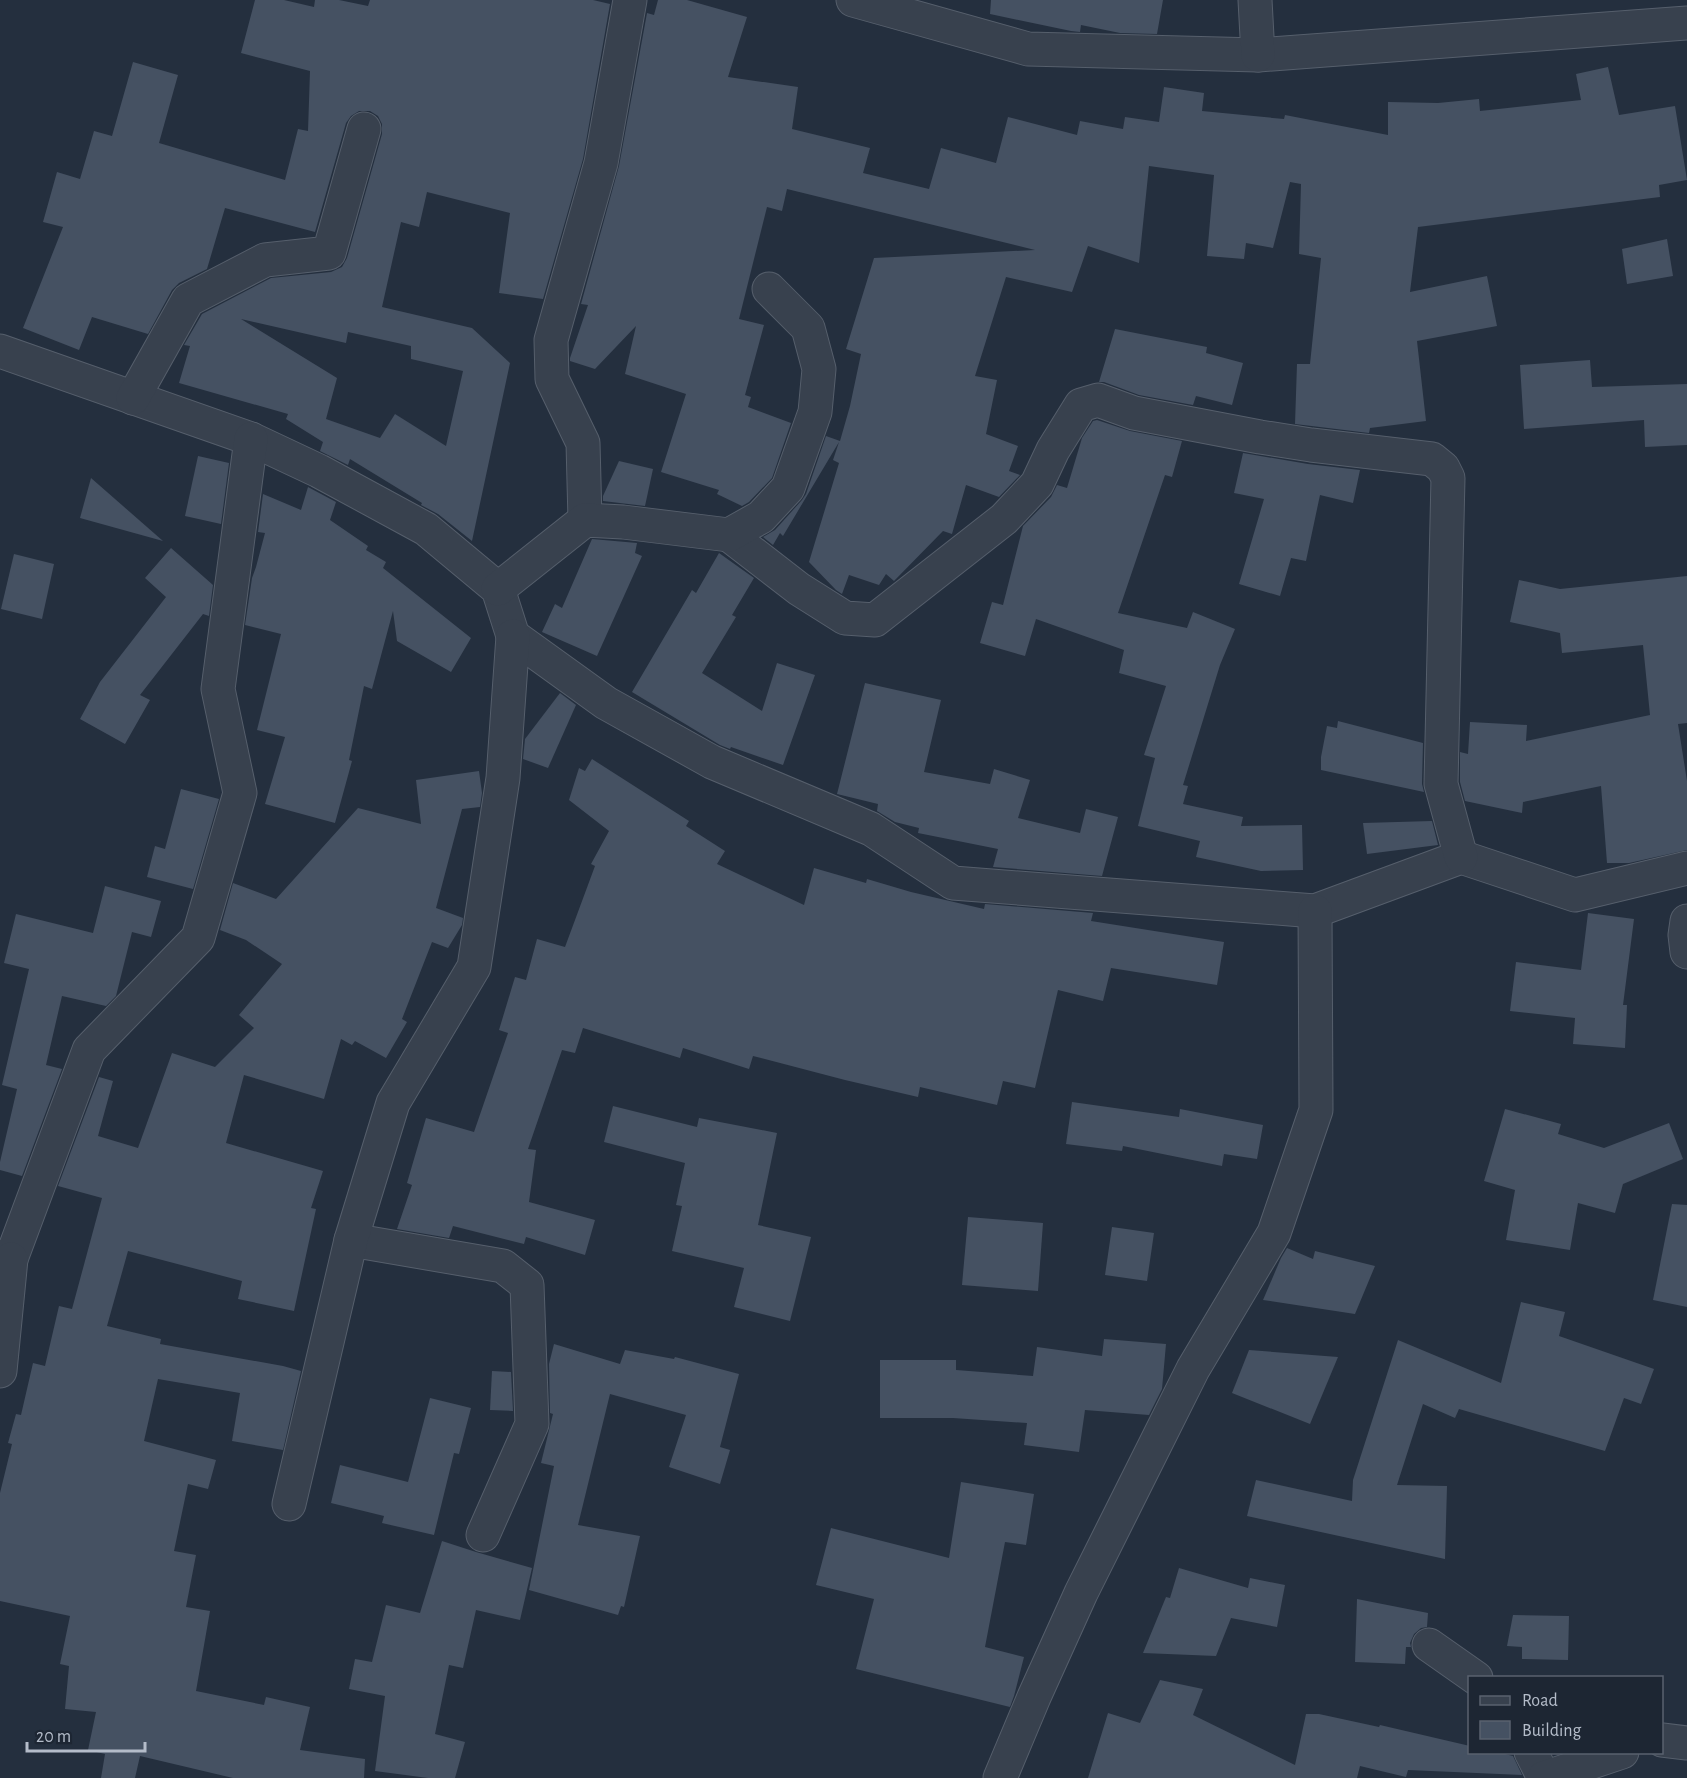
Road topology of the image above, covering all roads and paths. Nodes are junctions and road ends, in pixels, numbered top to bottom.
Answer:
1 (630, 0) edge
2 (853, 0) edge
3 (1255, 0) edge
4 (1687, 23) edge
5 (1258, 55) junction
6 (364, 129) dead end
7 (769, 289) dead end
8 (0, 351) edge
9 (134, 398) junction
10 (252, 439) junction
11 (585, 520) junction
12 (729, 535) junction
13 (498, 589) junction
14 (513, 636) junction
15 (1461, 857) junction
16 (1687, 868) edge
17 (1314, 912) junction
18 (1687, 921) edge
19 (1687, 952) edge
20 (351, 1240) junction
21 (6, 1258) edge
22 (0, 1371) edge
23 (289, 1504) dead end
24 (483, 1535) dead end
25 (1429, 1645) dead end
26 (1475, 1676) edge
27 (1663, 1740) edge
28 (1687, 1743) edge
29 (1532, 1754) edge
30 (1616, 1754) edge
31 (1000, 1778) edge
32 (1544, 1778) edge

1 - 11 street
2 - 5 street
3 - 5 street
4 - 5 street
6 - 9 street
7 - 12 street
8 - 9 street
9 - 10 street
10 - 13 street
10 - 21 street
11 - 12 street
11 - 13 street
12 - 15 street
13 - 14 street
14 - 17 street
14 - 20 street
15 - 16 street
15 - 17 street
17 - 31 street
18 - 19 street
20 - 23 street
20 - 24 street
21 - 22 street
25 - 26 street
27 - 28 street
29 - 32 street
30 - 32 street

